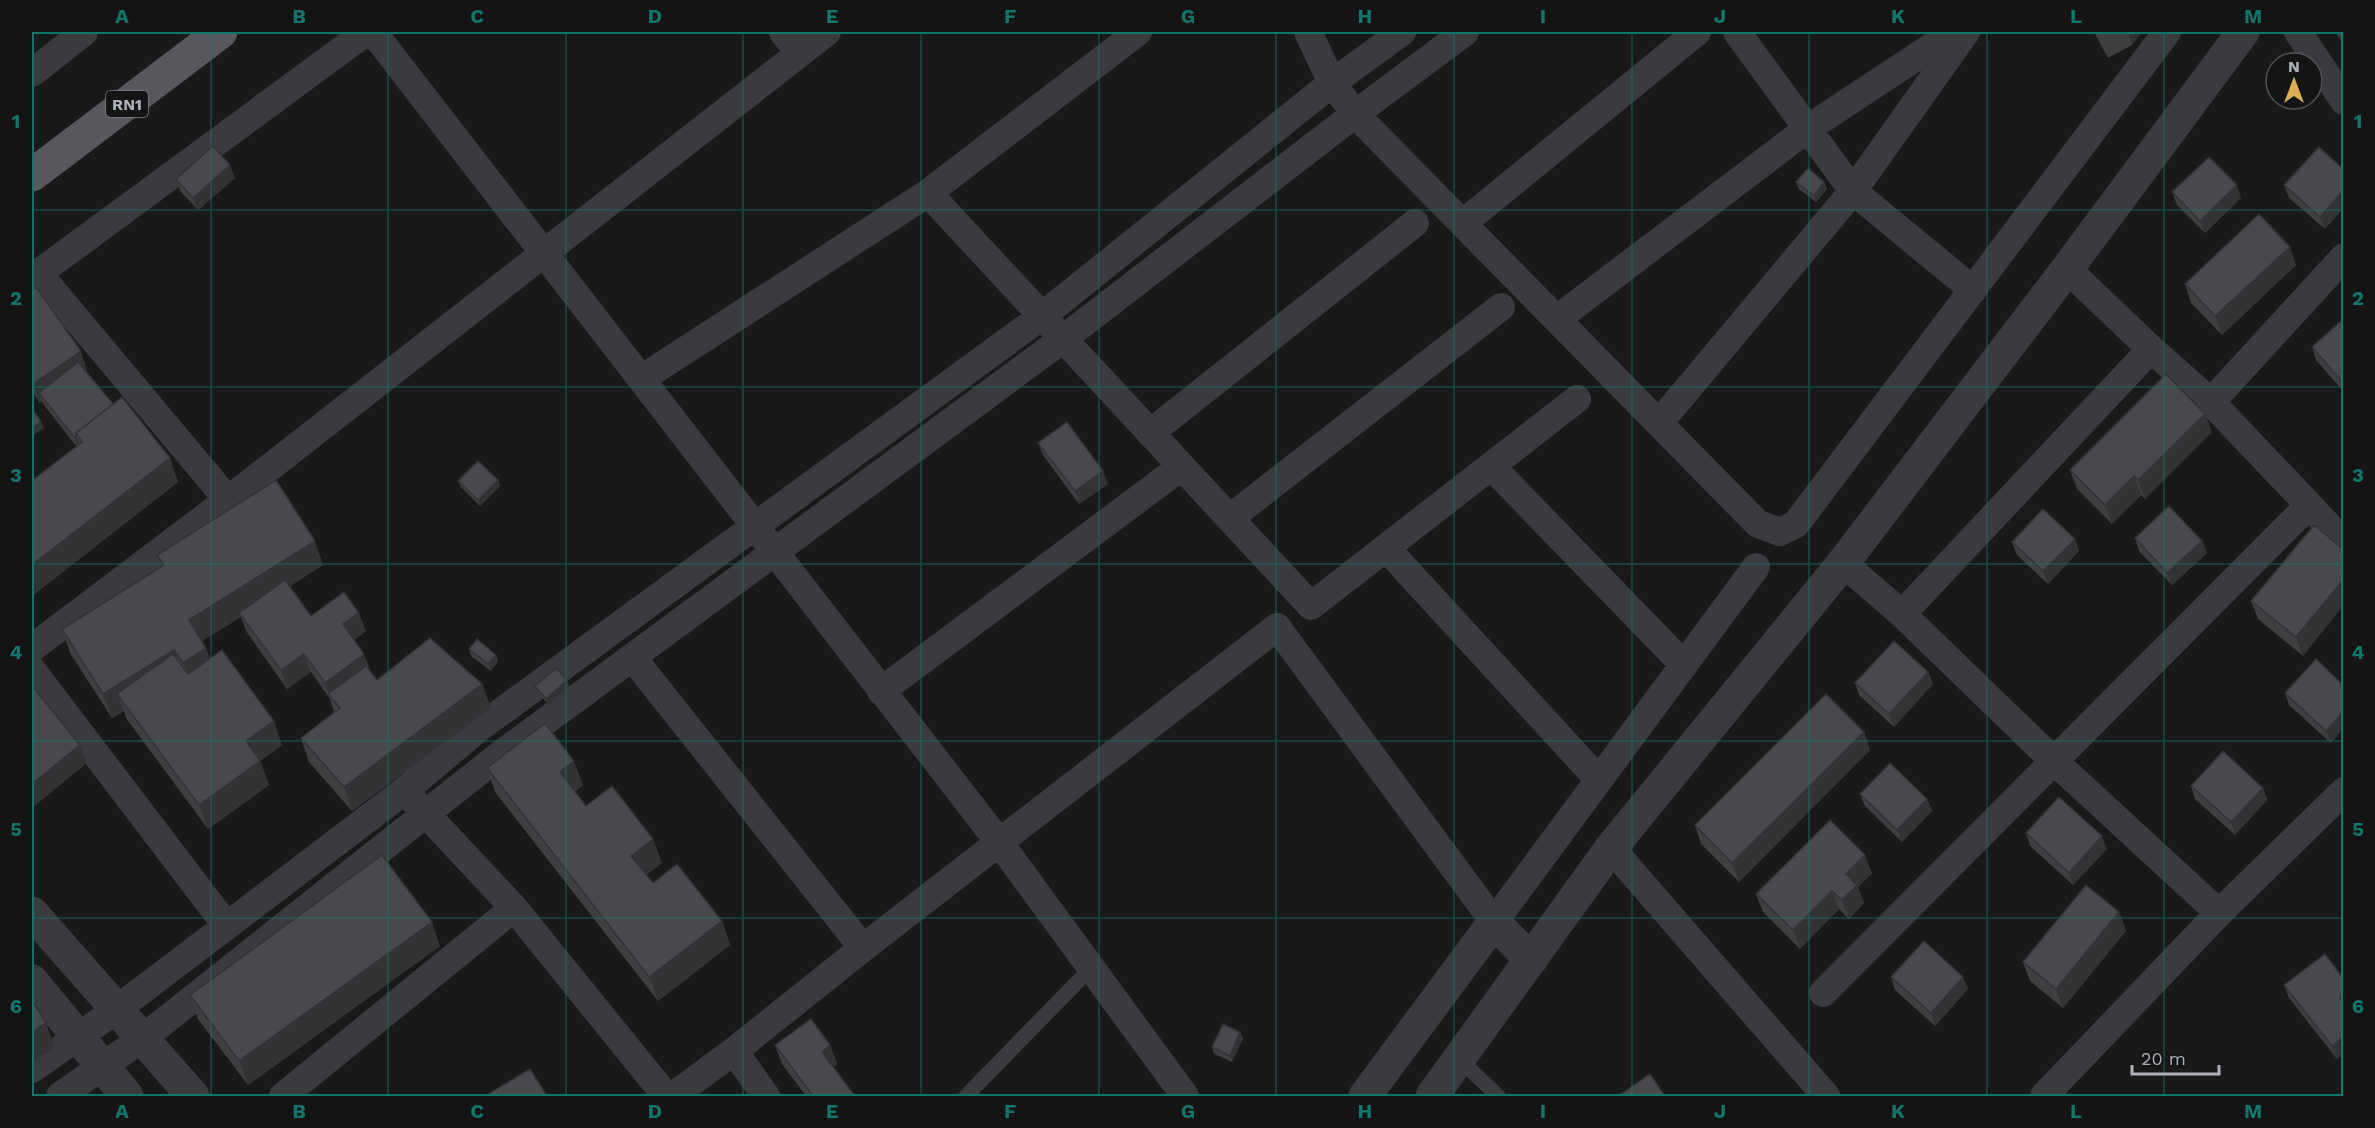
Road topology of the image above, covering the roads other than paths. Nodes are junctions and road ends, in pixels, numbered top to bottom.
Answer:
1 (84, 32) edge
2 (221, 32) edge
3 (366, 32) edge
4 (373, 32) edge
5 (827, 32) edge
6 (1138, 32) edge
7 (1308, 32) edge
8 (1402, 32) edge
9 (1465, 32) edge
10 (1697, 32) edge
11 (1737, 32) edge
12 (1954, 32) edge
13 (1966, 32) edge
14 (2167, 32) edge
15 (2243, 32) edge
16 (2298, 32) edge
17 (791, 42) edge
18 (32, 73) edge
19 (1332, 83) junction
20 (2343, 101) edge
21 (1355, 114) junction
22 (1808, 129) junction
23 (32, 175) edge
24 (1852, 191) junction
25 (928, 194) junction
26 (1415, 223) dead end
27 (1463, 223) junction
28 (544, 253) junction
29 (2343, 257) edge
30 (2067, 269) junction
31 (35, 275) edge
32 (1973, 290) junction
33 (1501, 307) dead end
34 (1042, 316) junction
35 (1557, 319) junction
36 (1063, 339) junction
37 (2151, 349) junction
38 (641, 379) junction
39 (1577, 399) dead end
40 (2211, 402) junction
41 (1659, 423) junction
42 (1150, 433) junction
43 (1491, 466) junction
44 (1181, 467) junction
45 (228, 500) junction
46 (2308, 506) junction
47 (1230, 518) junction
48 (755, 526) junction
49 (2343, 542) edge
50 (1386, 548) junction
51 (775, 552) junction
52 (1843, 563) junction
53 (1756, 567) dead end
54 (1902, 614) junction
55 (32, 648) edge
56 (632, 657) junction
57 (1684, 665) junction
58 (32, 670) edge
59 (881, 691) junction
60 (2055, 761) junction
61 (1599, 780) junction
62 (404, 791) junction
63 (2343, 791) edge
64 (427, 812) junction
65 (999, 842) junction
66 (1611, 848) junction
67 (514, 908) junction
68 (32, 913) edge
69 (2219, 913) junction
70 (1494, 922) junction
71 (226, 925) junction
72 (863, 948) junction
73 (1531, 960) junction
74 (1091, 968) junction
75 (32, 981) edge
76 (1823, 993) dead end
77 (116, 1010) junction
78 (79, 1037) junction
79 (142, 1038) junction
80 (734, 1052) junction
81 (1460, 1059) junction
82 (103, 1066) junction
83 (32, 1069) edge
84 (1182, 1095) edge
85 (60, 1096) edge
86 (127, 1096) edge
87 (193, 1096) edge
88 (283, 1096) edge
89 (666, 1096) edge
90 (673, 1096) edge
91 (766, 1096) edge
92 (966, 1096) edge
93 (1365, 1096) edge
94 (1432, 1096) edge
95 (1498, 1096) edge
96 (1826, 1096) edge
97 (2044, 1096) edge

1 - 18 street
2 - 23 main road, RN1
3 - 31 street
4 - 28 street
5 - 17 street
6 - 25 street
7 - 19 street
8 - 19 street
9 - 21 street
10 - 27 street
11 - 22 street
12 - 22 street
13 - 24 street
14 - 32 street
15 - 30 street
16 - 20 street
17 - 28 street
19 - 21 street
19 - 34 street
21 - 27 street
21 - 36 street
22 - 24 street
22 - 35 street
24 - 32 street
24 - 41 street
25 - 34 street
25 - 38 street
26 - 42 street
27 - 35 street
28 - 38 street
28 - 45 street
29 - 40 street
30 - 37 street
30 - 52 street
31 - 45 street
32 - 41 street
33 - 47 street
34 - 36 street
34 - 48 street
35 - 41 street
36 - 42 street
36 - 51 street
37 - 40 street
37 - 54 street
38 - 48 street
39 - 43 street
40 - 46 street
42 - 44 street
43 - 50 street
43 - 57 street
44 - 47 street
44 - 59 street
45 - 55 street
46 - 49 street
46 - 60 street
47 - 50 street
48 - 51 street
48 - 62 street
50 - 61 street
51 - 56 street
51 - 59 street
52 - 54 street
52 - 66 street
53 - 57 street
54 - 60 street
56 - 64 street
56 - 72 street
57 - 61 street
58 - 71 street
59 - 65 street
60 - 69 street
60 - 76 street
61 - 70 street
62 - 64 street
62 - 71 street
63 - 69 street
64 - 67 street
64 - 79 street
65 - 70 street
65 - 72 street
65 - 74 street
66 - 73 street
66 - 96 street
67 - 88 street
67 - 89 street
68 - 77 street
69 - 97 street
70 - 73 street
70 - 93 street
71 - 77 street
72 - 80 street
73 - 81 street
74 - 84 street
74 - 92 lane
75 - 78 street
77 - 78 street
77 - 79 street
78 - 82 street
78 - 83 street
79 - 82 street
79 - 87 street
80 - 90 street
80 - 91 street
81 - 94 street
81 - 95 lane
82 - 85 street
82 - 86 street

